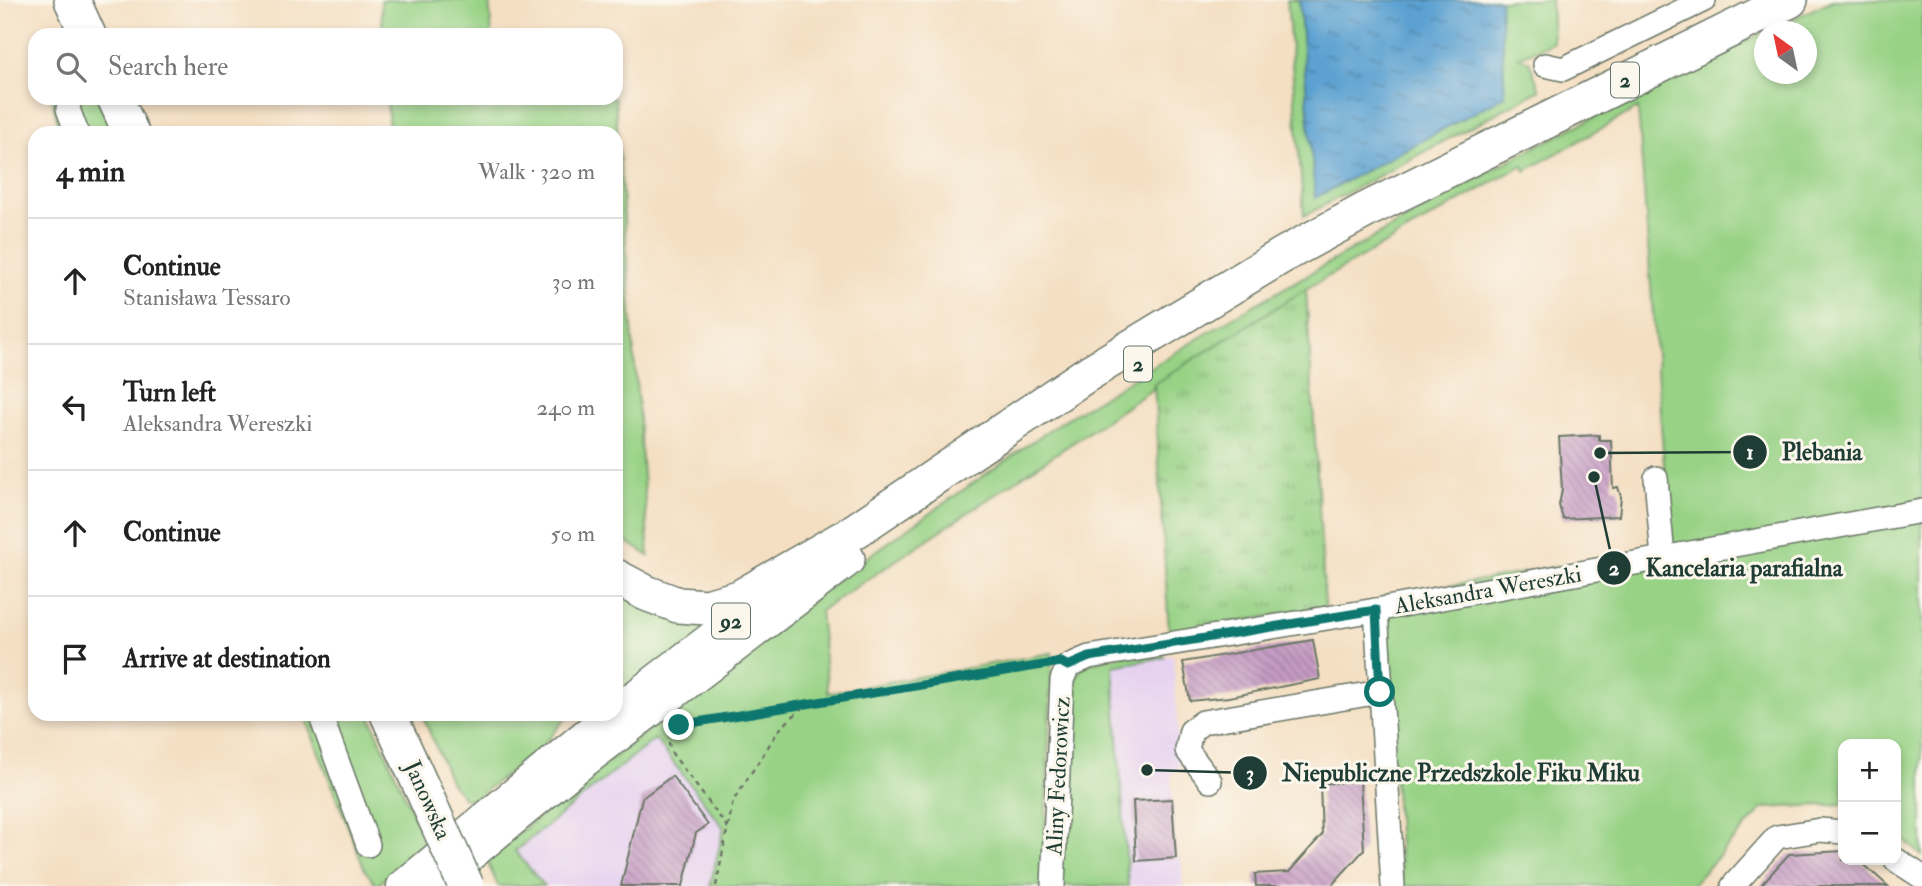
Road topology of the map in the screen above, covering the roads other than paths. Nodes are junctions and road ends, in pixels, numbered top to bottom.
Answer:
1 (72, 0) edge
2 (1704, 0) edge
3 (1790, 0) edge
4 (85, 28) edge
5 (1545, 65) dead end
6 (69, 105) edge
7 (118, 105) edge
8 (74, 126) edge
9 (128, 126) edge
10 (1462, 164) junction
11 (1656, 478) dead end
12 (1922, 511) edge
13 (849, 535) junction
14 (1663, 558) junction
15 (623, 581) edge
16 (1376, 610) junction
17 (1068, 666) joint
18 (1380, 692) junction
19 (623, 705) edge
20 (323, 721) edge
21 (391, 721) edge
22 (405, 721) edge
23 (578, 721) edge
24 (601, 721) edge
25 (1210, 781) dead end
26 (505, 798) junction
27 (427, 799) junction
28 (1838, 832) edge
29 (368, 845) dead end
30 (402, 886) edge
31 (430, 886) edge
32 (466, 886) edge
33 (1053, 886) edge
34 (1393, 886) edge
35 (1733, 886) edge

1 - 4 highway
2 - 5 street
3 - 10 highway, 2
6 - 8 street
7 - 9 highway
10 - 13 highway, 2
10 - 31 highway, 2
11 - 14 street
12 - 14 street, Aleksandra Wereszki
13 - 15 highway
13 - 19 main road, 92
14 - 16 street, Aleksandra Wereszki
16 - 17 street, Aleksandra Wereszki
16 - 18 street
17 - 33 street, Aliny Fedorowicz
18 - 25 street
18 - 34 street
20 - 29 street
21 - 27 highway, Janowska
22 - 27 main road
23 - 26 main road
24 - 26 main road
26 - 30 main road
27 - 32 highway, Janowska, bridge
28 - 35 street

